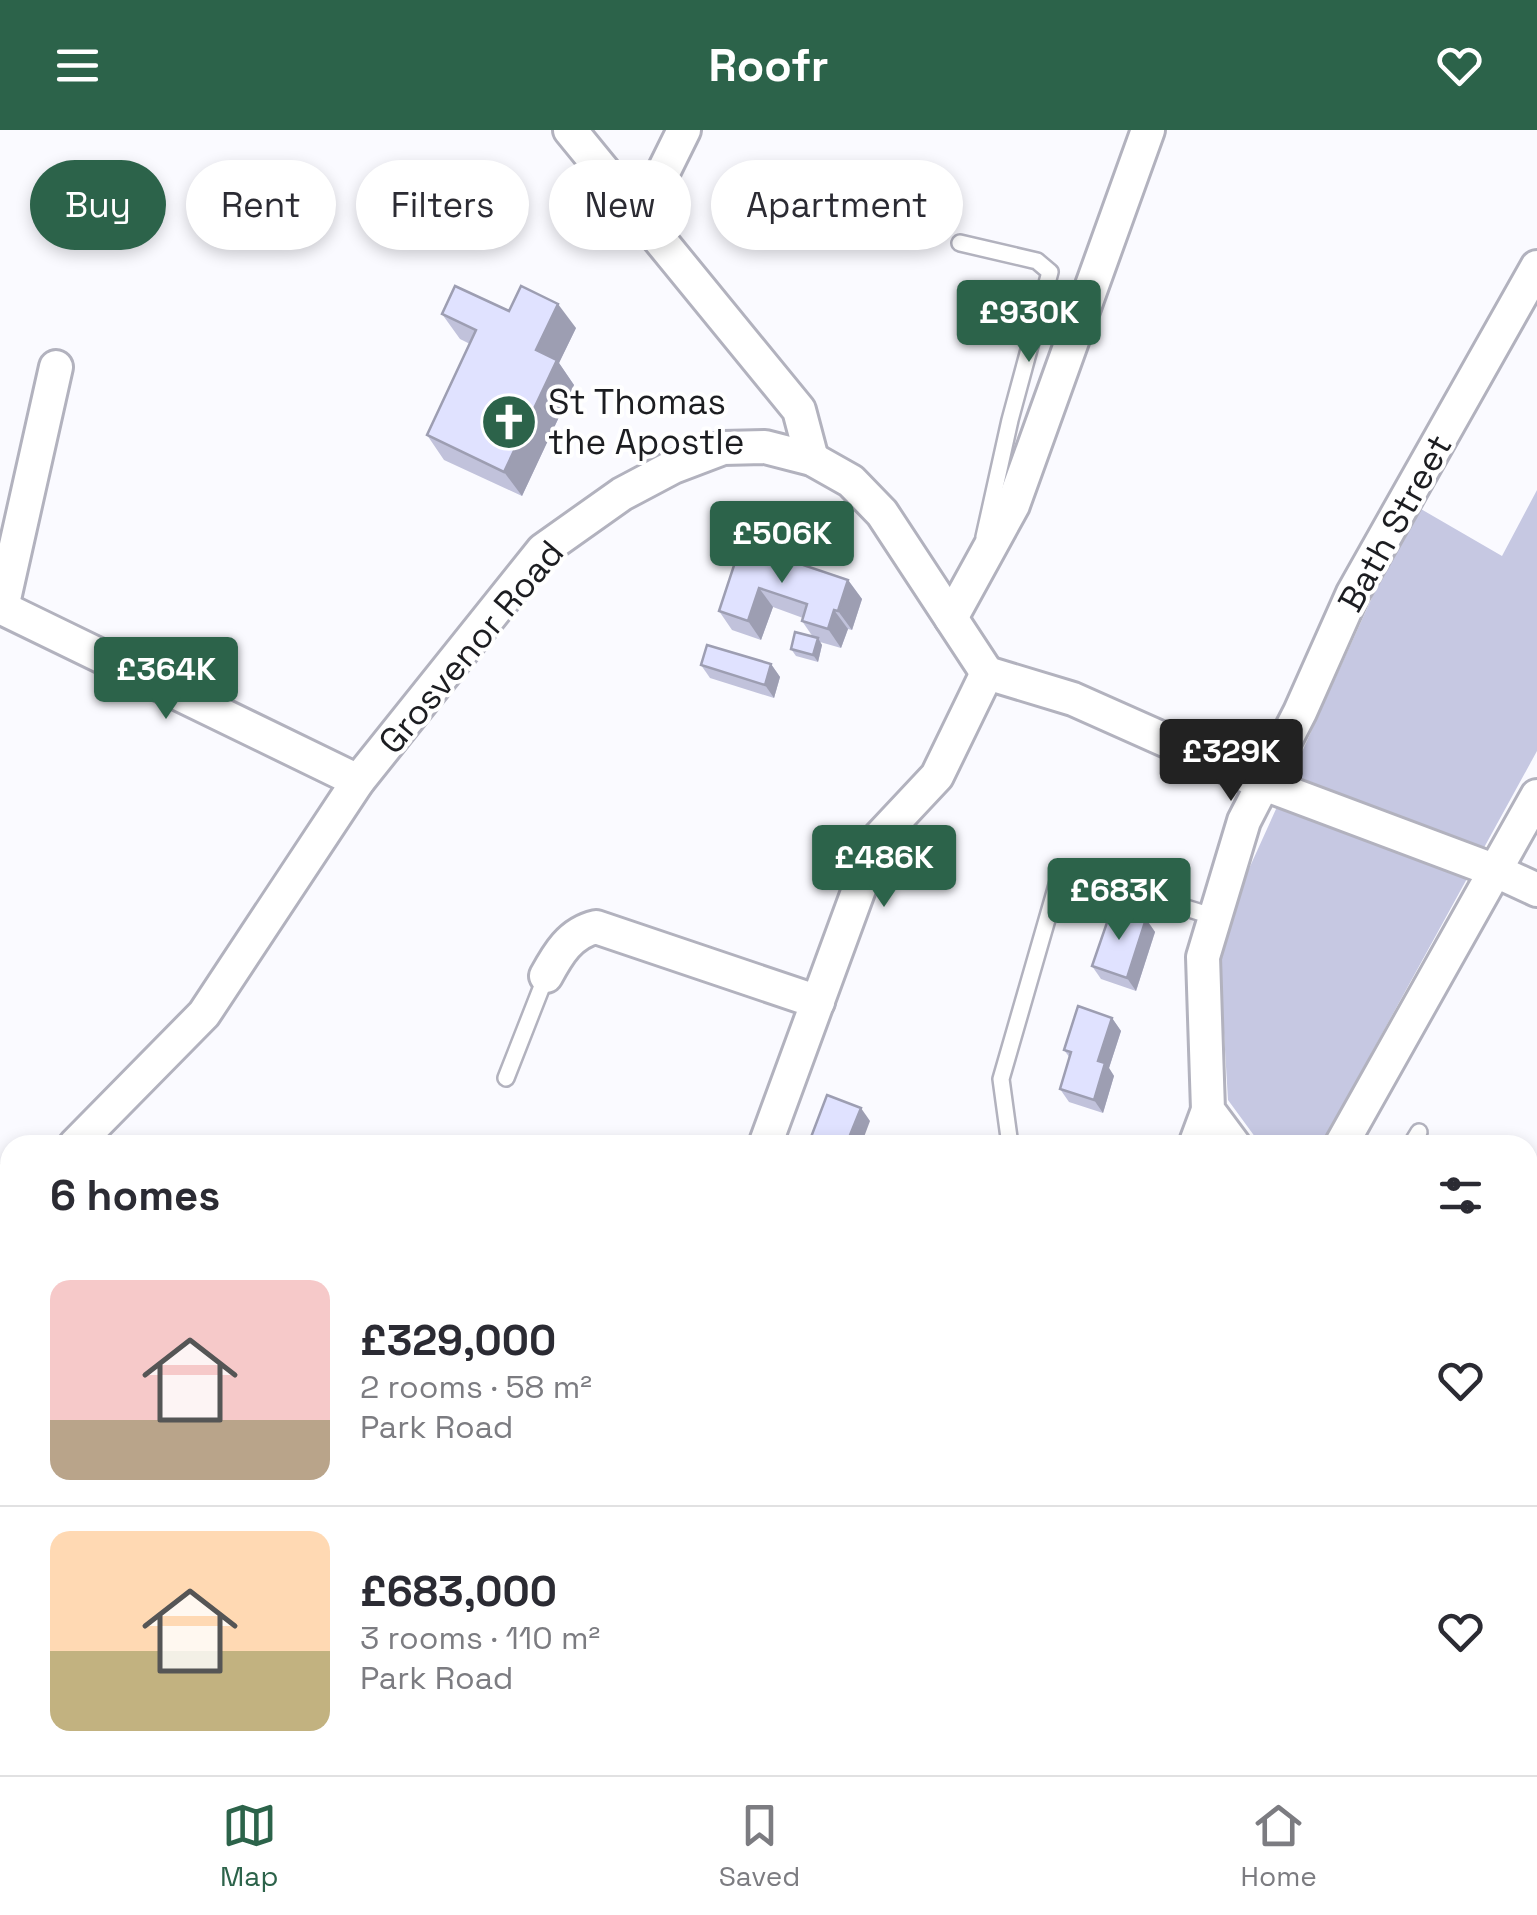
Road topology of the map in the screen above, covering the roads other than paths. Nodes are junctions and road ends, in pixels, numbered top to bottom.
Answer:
1 (570, 130) edge
2 (684, 130) edge
3 (1148, 130) edge
4 (595, 160) edge
5 (669, 160) edge
6 (963, 244) edge
7 (670, 250) edge
8 (1537, 267) edge
9 (56, 367) dead end
10 (812, 459) junction
11 (980, 566) junction
12 (1, 608) edge
13 (950, 618) junction
14 (987, 673) junction
15 (358, 780) junction
16 (1264, 784) junction
17 (1537, 796) edge
18 (1496, 871) junction
19 (1537, 890) edge
20 (1215, 917) junction
21 (546, 976) joint
22 (818, 1002) junction
23 (506, 1078) dead end
24 (1208, 1110) junction
25 (85, 1135) edge
26 (769, 1135) edge
27 (1009, 1135) edge
28 (1198, 1135) edge
29 (1227, 1135) edge
30 (1347, 1135) edge

1 - 4 street
2 - 5 street
3 - 11 street
6 - 11 lane
7 - 10 street
8 - 16 street, Bath Street
9 - 12 street
10 - 13 street, Grosvenor Road
10 - 15 street, Grosvenor Road
11 - 13 street
12 - 15 street
13 - 14 street, Grosvenor Road
14 - 16 street
14 - 22 street
15 - 25 street, Grosvenor Road
16 - 18 street
16 - 20 street, Bath Street
17 - 18 street
18 - 19 street
18 - 30 street
20 - 24 street, Bath Street
20 - 27 lane
21 - 22 street
21 - 23 lane
22 - 26 street
24 - 28 street
24 - 29 street

